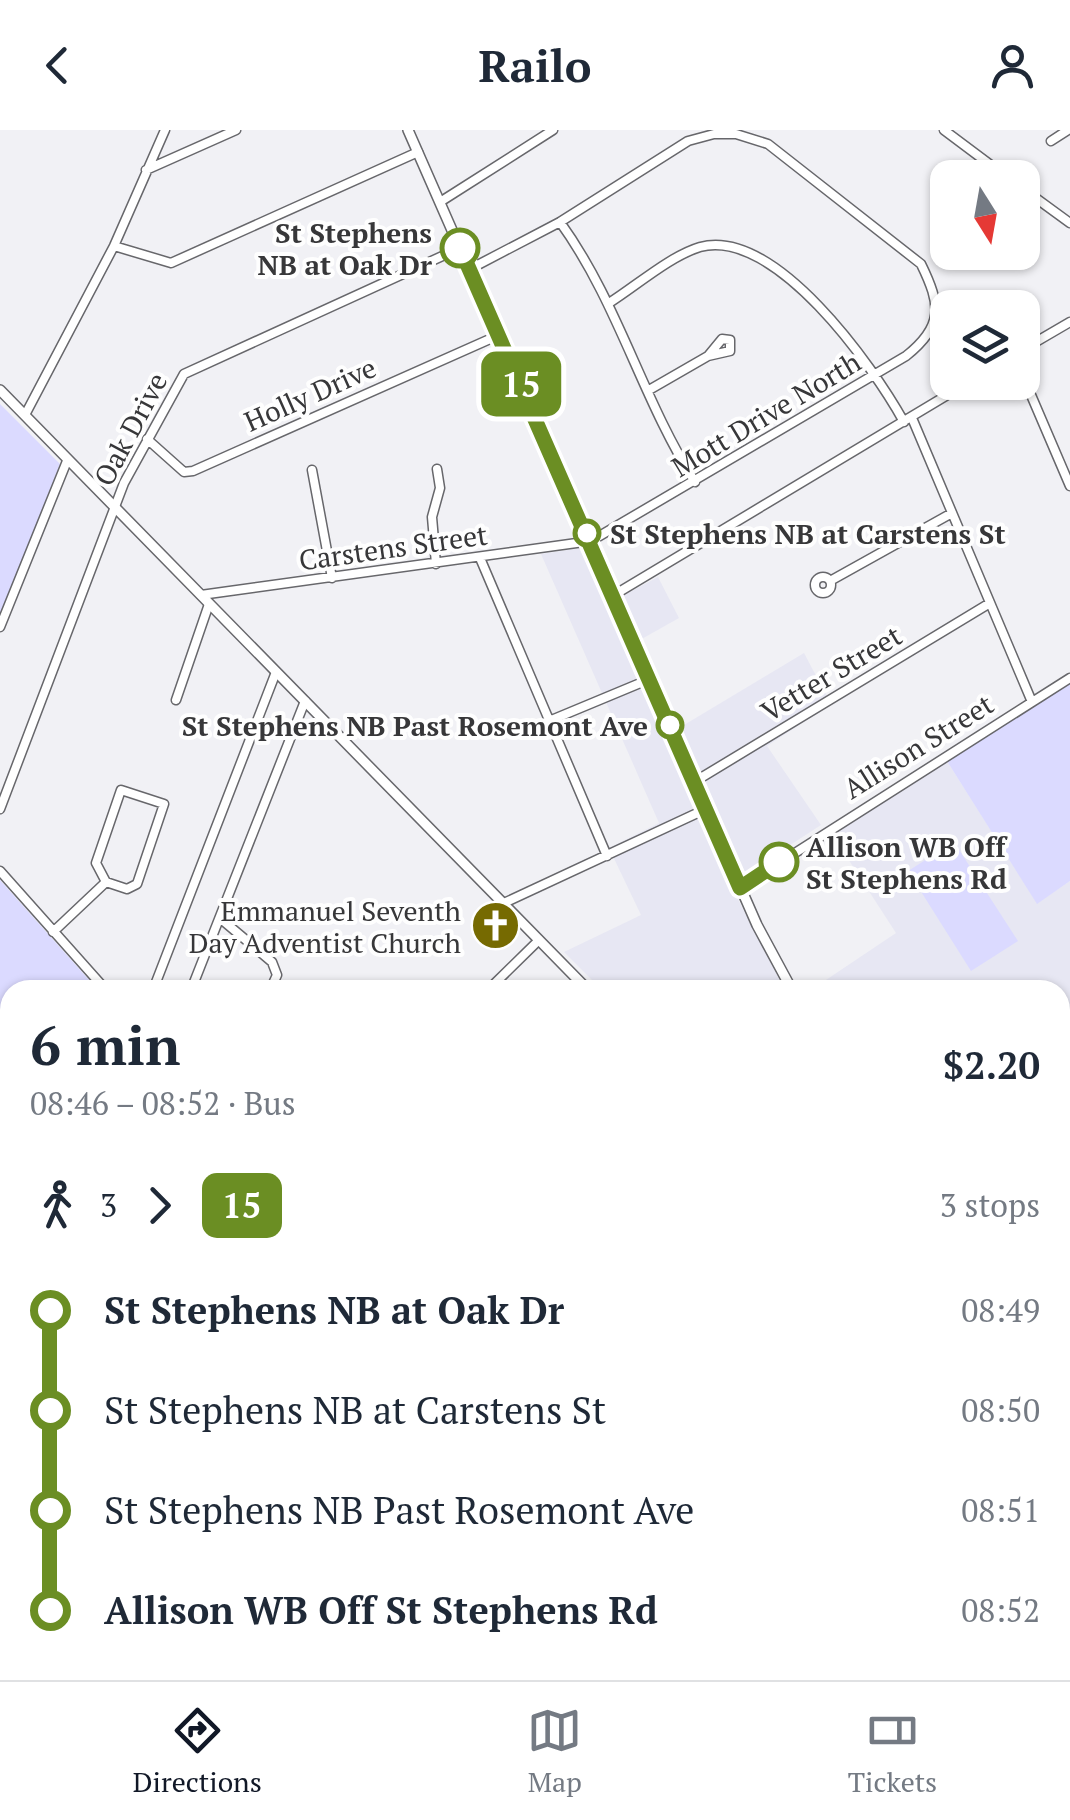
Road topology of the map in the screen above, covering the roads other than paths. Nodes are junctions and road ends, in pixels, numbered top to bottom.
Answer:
1 (165, 130) edge
2 (236, 130) edge
3 (408, 130) edge
4 (553, 130) edge
5 (755, 130) edge
6 (944, 130) edge
7 (1068, 130) edge
8 (705, 134) edge
9 (1051, 141) dead end
10 (763, 143) junction
11 (418, 152) junction
12 (984, 160) edge
13 (146, 170) junction
14 (1040, 201) edge
15 (440, 202) junction
16 (560, 222) junction
17 (1070, 223) edge
18 (114, 246) junction
19 (460, 248) junction
20 (470, 269) junction
21 (931, 290) edge
22 (609, 303) junction
23 (1070, 322) edge
24 (930, 330) edge
25 (499, 335) junction
26 (1040, 340) edge
27 (708, 356) dead end
28 (877, 373) junction
29 (0, 390) edge
30 (649, 390) junction
31 (941, 400) edge
32 (1033, 400) edge
33 (25, 415) junction
34 (908, 420) junction
35 (147, 438) junction
36 (67, 461) junction
37 (437, 469) dead end
38 (312, 470) dead end
39 (695, 482) junction
40 (1070, 486) edge
41 (114, 509) junction
42 (952, 513) junction
43 (591, 542) junction
44 (480, 558) junction
45 (436, 564) junction
46 (332, 578) junction
47 (830, 581) dead end
48 (614, 595) junction
49 (200, 596) junction
50 (990, 603) junction
51 (209, 604) junction
52 (0, 626) edge
53 (276, 672) junction
54 (1070, 678) edge
55 (650, 679) junction
56 (176, 700) dead end
57 (305, 702) junction
58 (1032, 702) junction
59 (549, 721) junction
60 (694, 782) junction
61 (706, 808) junction
62 (0, 809) edge
63 (606, 856) junction
64 (0, 871) edge
65 (106, 882) junction
66 (740, 888) junction
67 (504, 904) junction
68 (220, 919) junction
69 (53, 932) junction
70 (539, 940) junction
71 (97, 980) edge
72 (157, 980) edge
73 (195, 980) edge
74 (275, 980) edge
75 (498, 980) edge
76 (578, 980) edge
77 (787, 980) edge

1 - 13 street
2 - 13 street
3 - 11 main road
4 - 15 street
5 - 10 street
6 - 12 street
7 - 9 street
8 - 10 street
8 - 16 street
10 - 21 street
11 - 15 main road
11 - 18 street
13 - 18 street
14 - 17 street
15 - 19 main road
16 - 20 street
16 - 22 street
18 - 33 street
19 - 20 main road
19 - 35 street, Oak Drive
20 - 25 main road
22 - 28 street
22 - 30 street
23 - 26 street
24 - 28 street, Mott Drive North
25 - 35 street, Holly Drive
25 - 43 main road
27 - 30 street
28 - 34 street
28 - 39 street, Mott Drive North
29 - 33 main road
30 - 39 street
31 - 34 street
32 - 40 street
33 - 36 main road
34 - 42 street
34 - 48 street
35 - 41 street, Oak Drive
36 - 41 main road
36 - 52 street
37 - 45 street
38 - 46 street
39 - 43 street, Mott Drive North
41 - 49 main road
41 - 62 street, Oak Drive
42 - 47 street
42 - 50 street
43 - 44 street, Carstens Street
43 - 48 main road
44 - 45 street, Carstens Street
44 - 59 street
45 - 46 street, Carstens Street
46 - 49 street, Carstens Street
48 - 55 main road
49 - 51 main road
50 - 58 street
50 - 60 street, Vetter Street
51 - 53 main road
51 - 56 street
53 - 57 main road
53 - 72 street
54 - 58 street, Allison Street
55 - 59 street
55 - 60 main road
57 - 67 main road
57 - 68 street
58 - 66 street, Allison Street
59 - 63 street
60 - 61 main road
61 - 63 street
61 - 66 main road
63 - 67 street
64 - 69 street
65 - 65 street
65 - 69 street
66 - 77 main road
67 - 70 main road
68 - 73 street
68 - 74 street
69 - 71 street
70 - 75 street
70 - 76 main road

